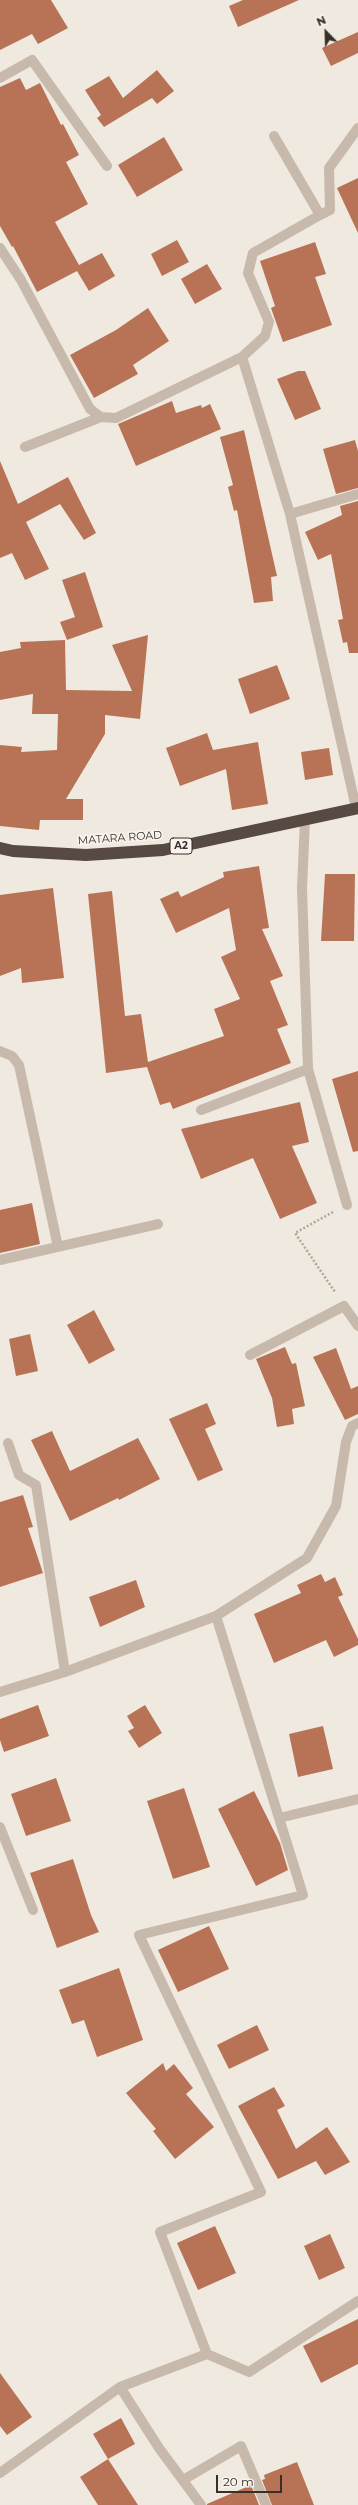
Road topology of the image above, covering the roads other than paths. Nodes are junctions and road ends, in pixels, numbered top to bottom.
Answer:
1 (0, 78) edge
2 (358, 128) edge
3 (274, 136) dead end
4 (107, 166) dead end
5 (320, 216) junction
6 (0, 248) edge
7 (242, 357) junction
8 (101, 417) junction
9 (25, 447) dead end
10 (358, 494) edge
11 (290, 514) junction
12 (357, 808) edge
13 (305, 819) junction
14 (0, 848) edge
15 (0, 1051) edge
16 (308, 1069) junction
17 (201, 1110) dead end
18 (347, 1205) road end
19 (158, 1224) dead end
20 (58, 1246) junction
21 (0, 1260) edge
22 (358, 1326) edge
23 (250, 1355) dead end
24 (358, 1423) edge
25 (8, 1443) dead end
26 (216, 1616) junction
27 (65, 1672) junction
28 (0, 1692) edge
29 (358, 1799) edge
30 (278, 1818) junction
31 (0, 1827) edge
32 (34, 1910) dead end
33 (358, 2301) edge
34 (207, 2354) junction
35 (120, 2387) junction
36 (0, 2473) edge
37 (183, 2480) junction
38 (202, 2505) edge
39 (266, 2505) edge

1 - 4 street
2 - 5 street
3 - 5 street
5 - 7 street
6 - 8 street
7 - 8 street
7 - 11 street
8 - 9 street
10 - 11 street
11 - 12 street
12 - 13 highway, MATARA ROAD / A2
13 - 14 highway, MATARA ROAD / A2
13 - 16 street
15 - 20 street
16 - 17 street
16 - 18 street
19 - 20 street
20 - 21 street
22 - 23 street
24 - 26 street
25 - 27 street
26 - 27 street
26 - 30 street
27 - 28 street
29 - 30 street
30 - 34 street
31 - 32 street
33 - 34 street
34 - 35 street
35 - 36 street
35 - 37 street
37 - 38 street
37 - 39 street

